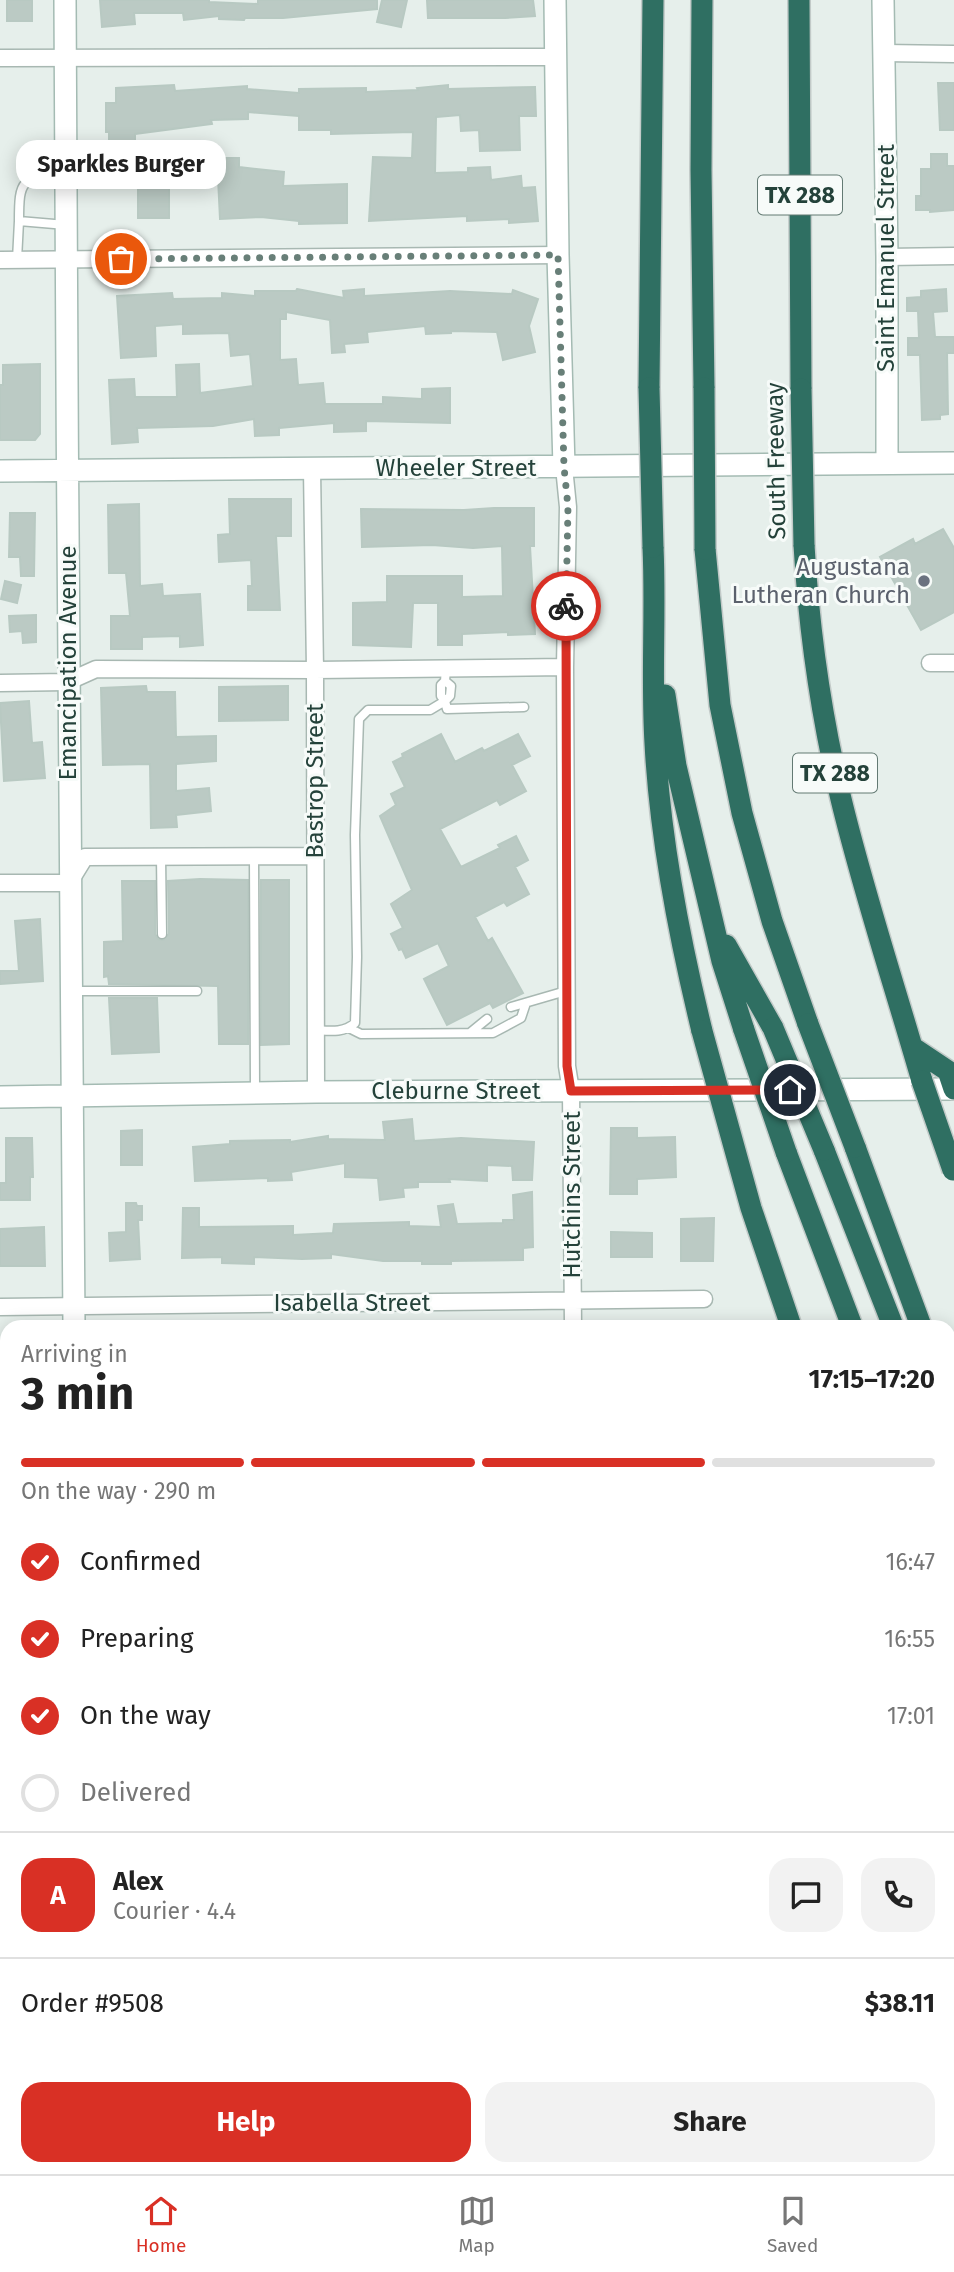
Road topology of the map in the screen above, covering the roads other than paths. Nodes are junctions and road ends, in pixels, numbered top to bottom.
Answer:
1 (65, 0) edge
2 (555, 0) edge
3 (653, 0) edge
4 (702, 0) edge
5 (799, 0) edge
6 (883, 0) edge
7 (884, 53) junction
8 (954, 54) edge
9 (66, 57) junction
10 (556, 57) junction
11 (0, 58) edge
12 (66, 175) junction
13 (19, 221) junction
14 (66, 225) junction
15 (558, 255) junction
16 (954, 256) edge
17 (887, 257) junction
18 (66, 259) junction
19 (0, 260) edge
20 (17, 260) junction
21 (887, 463) junction
22 (954, 463) edge
23 (564, 467) junction
24 (312, 469) junction
25 (0, 471) edge
26 (69, 472) junction
27 (656, 599) junction
28 (930, 663) dead end
29 (954, 663) edge
30 (565, 667) junction
31 (315, 670) junction
32 (446, 675) junction
33 (67, 682) junction
34 (0, 683) edge
35 (445, 701) junction
36 (524, 707) dead end
37 (254, 856) junction
38 (315, 856) junction
39 (161, 857) junction
40 (0, 883) edge
41 (69, 883) junction
42 (715, 925) junction
43 (162, 934) dead end
44 (70, 991) junction
45 (197, 991) dead end
46 (566, 991) junction
47 (526, 1003) junction
48 (511, 1007) dead end
49 (487, 1020) dead end
50 (349, 1028) junction
51 (316, 1030) junction
52 (471, 1032) junction
53 (912, 1047) junction
54 (954, 1089) edge
55 (571, 1091) junction
56 (316, 1092) junction
57 (255, 1093) junction
58 (0, 1097) edge
59 (71, 1097) junction
60 (954, 1174) edge
61 (704, 1299) dead end
62 (572, 1302) junction
63 (0, 1307) edge
64 (74, 1317) edge
65 (573, 1320) edge
66 (789, 1320) edge
67 (850, 1320) edge
68 (891, 1320) edge
69 (919, 1320) edge

1 - 9 main road, Emancipation Avenue
2 - 10 main road, Hutchins Street
3 - 27 highway, bridge
4 - 69 highway, bridge
5 - 53 highway, South Freeway / TX 288, bridge
6 - 7 main road, Saint Emanuel Street
7 - 8 street
7 - 17 main road, Saint Emanuel Street
9 - 10 street
9 - 11 street
9 - 12 main road, Emancipation Avenue
10 - 15 main road, Hutchins Street
12 - 13 lane
12 - 14 main road, Emancipation Avenue
13 - 14 lane
13 - 20 lane
14 - 18 main road, Emancipation Avenue
15 - 18 street
15 - 23 main road, Hutchins Street
16 - 17 street
17 - 21 main road, Saint Emanuel Street
18 - 20 street
18 - 26 main road, Emancipation Avenue
19 - 20 street
21 - 22 main road, Wheeler Street
21 - 23 main road, Wheeler Street
23 - 24 main road, Wheeler Street
23 - 30 street, Hutchins Street
24 - 26 main road, Wheeler Street
24 - 31 street, Bastrop Street
25 - 26 main road, Wheeler Street
26 - 33 main road, Emancipation Avenue
27 - 42 highway
27 - 66 highway, bridge
28 - 29 street
30 - 32 street
30 - 46 street, Hutchins Street
31 - 32 street
31 - 33 street
31 - 38 street, Bastrop Street
32 - 35 lane
33 - 34 street
33 - 41 main road, Emancipation Avenue
35 - 36 lane
35 - 50 lane
37 - 38 street
37 - 39 street
37 - 57 lane
38 - 51 street, Bastrop Street
39 - 41 street
39 - 43 lane
40 - 41 street
41 - 44 main road, Emancipation Avenue
42 - 67 highway, bridge
42 - 68 highway, bridge
44 - 45 lane
44 - 59 main road, Emancipation Avenue
46 - 47 lane
46 - 55 street, Hutchins Street
47 - 48 lane
47 - 52 lane
49 - 52 lane
50 - 51 lane
50 - 52 lane
51 - 56 street, Bastrop Street
53 - 54 highway
53 - 60 highway, South Freeway, bridge
54 - 55 main road, Cleburne Street
55 - 56 main road, Cleburne Street
55 - 62 street, Hutchins Street
56 - 57 main road, Cleburne Street
57 - 59 main road, Cleburne Street
58 - 59 main road, Cleburne Street
59 - 64 main road, Emancipation Avenue
61 - 62 street, Isabella Street
62 - 64 street, Isabella Street
62 - 65 street, Hutchins Street
63 - 64 street, Isabella Street

